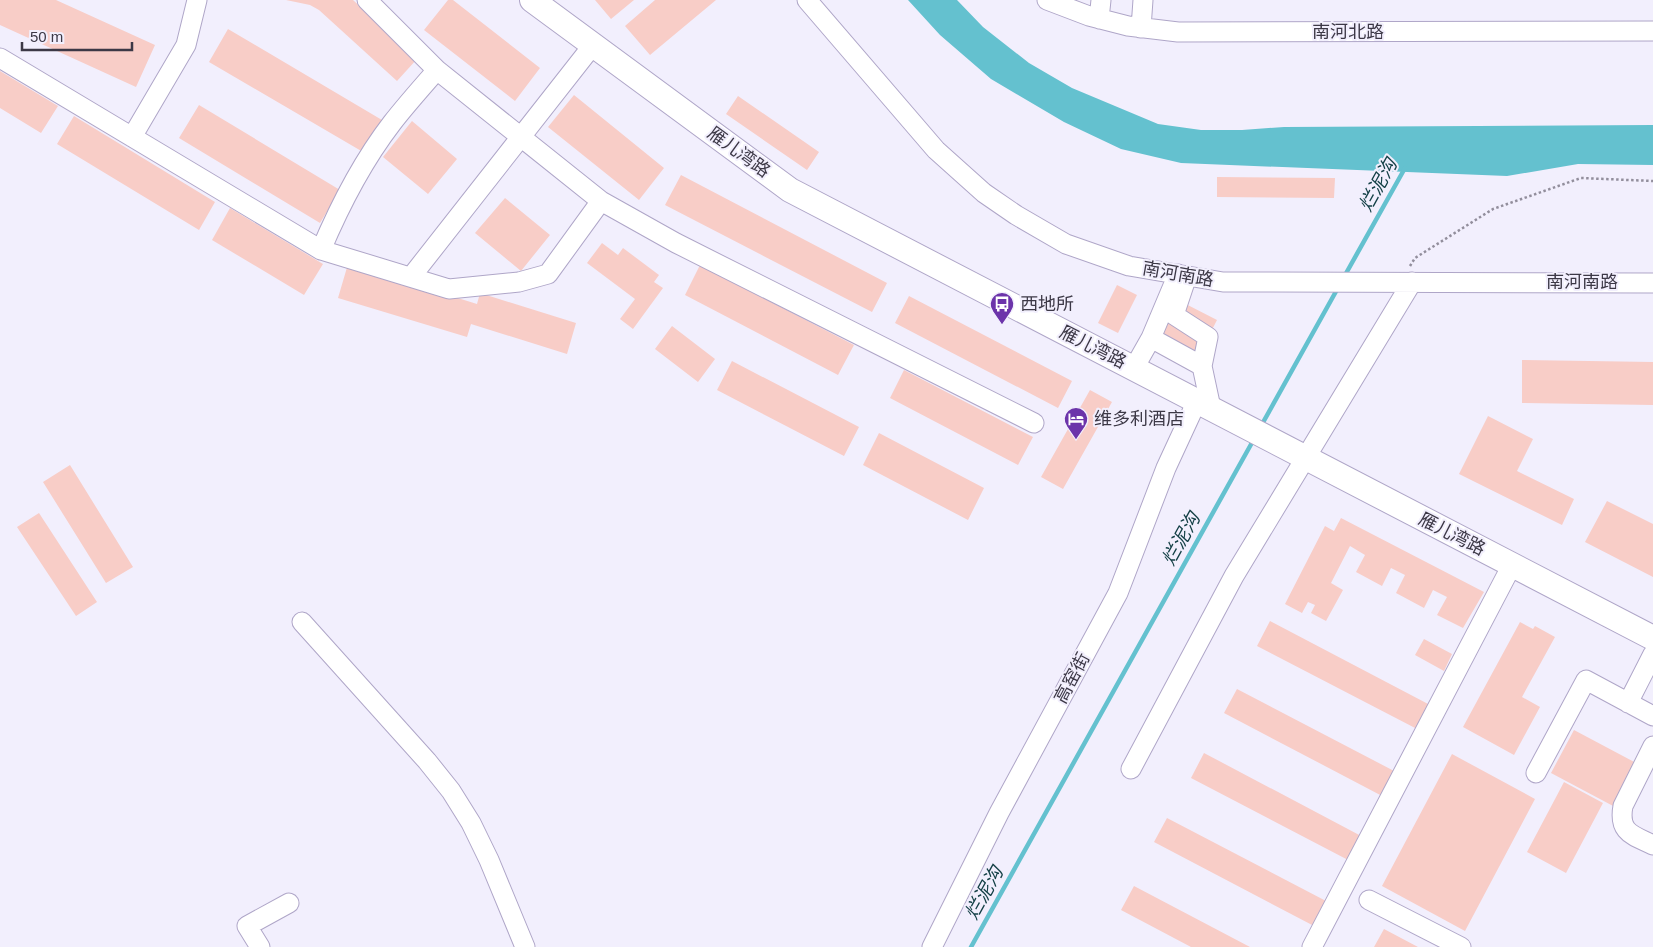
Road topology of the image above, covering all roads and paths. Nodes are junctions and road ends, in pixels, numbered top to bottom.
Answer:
1 (197, 0) edge
2 (367, 0) edge
3 (532, 0) edge
4 (807, 0) edge
5 (1047, 0) edge
6 (1101, 0) edge
7 (1143, 0) edge
8 (1099, 19) junction
9 (1140, 28) junction
10 (1653, 31) edge
11 (593, 45) junction
12 (0, 58) edge
13 (437, 70) junction
14 (522, 136) junction
15 (132, 137) junction
16 (1653, 181) edge
17 (601, 201) junction
18 (321, 250) junction
19 (1183, 275) junction
20 (411, 277) junction
21 (1406, 282) junction
22 (1653, 282) edge
23 (1151, 338) junction
24 (1202, 366) junction
25 (1134, 368) junction
26 (1204, 404) junction
27 (1034, 423) dead end
28 (1300, 455) junction
29 (1512, 565) junction
30 (302, 622) dead end
31 (1653, 638) edge
32 (1653, 654) edge
33 (1628, 703) junction
34 (1653, 716) edge
35 (1653, 746) edge
36 (1131, 769) dead end
37 (1536, 773) dead end
38 (1653, 845) edge
39 (1370, 900) dead end
40 (289, 904) dead end
41 (260, 947) edge
42 (525, 947) edge
43 (932, 947) edge
44 (1312, 947) edge
45 (1461, 947) edge

1 - 15 street
2 - 13 street
3 - 11 main road, 雁儿湾路
4 - 19 street, 南河南路
5 - 8 street, 南河北路
6 - 8 street
7 - 9 street
8 - 9 street, 南河北路
9 - 10 street, 南河北路
11 - 14 street
11 - 25 main road, 雁儿湾路
12 - 15 street
13 - 14 street
13 - 18 street
14 - 17 street
14 - 20 street
15 - 18 street
16 - 21 path
17 - 20 street
17 - 27 street
18 - 20 street
19 - 21 street, 南河南路
19 - 23 street
19 - 24 street
21 - 22 street, 南河南路
21 - 28 street
23 - 24 street
23 - 25 street
24 - 26 street
25 - 26 main road, 雁儿湾路
26 - 28 main road, 雁儿湾路
26 - 43 street, 高窑街
28 - 29 main road, 雁儿湾路
28 - 36 street
29 - 31 main road, 雁儿湾路
29 - 44 street
30 - 42 street
32 - 33 street
33 - 34 street
33 - 37 street
35 - 38 street
39 - 45 street
40 - 41 street

